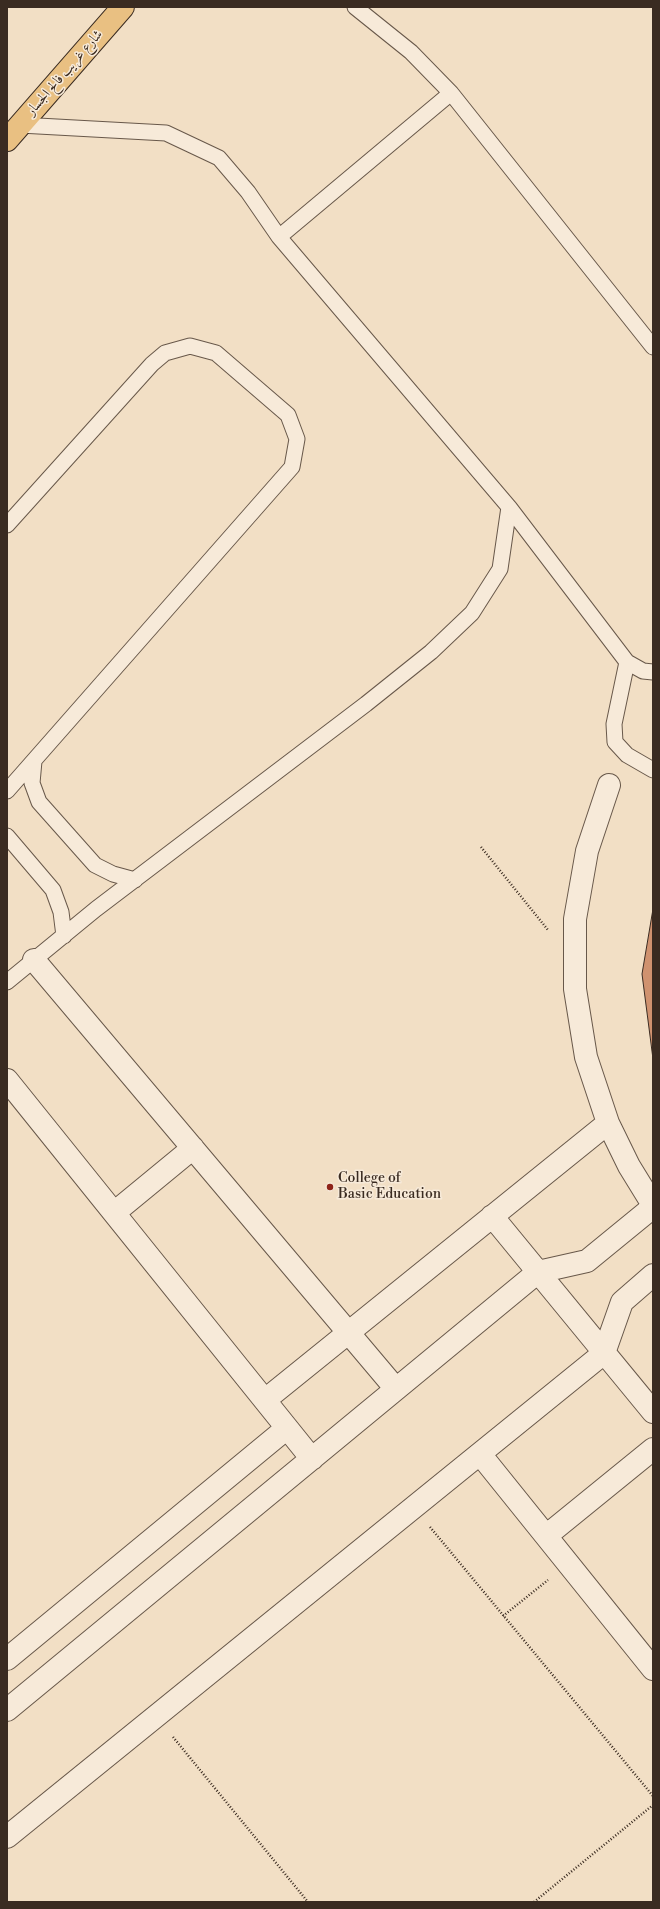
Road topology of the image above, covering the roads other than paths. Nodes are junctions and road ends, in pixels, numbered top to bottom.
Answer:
1 (123, 7) edge
2 (355, 7) edge
3 (451, 93) junction
4 (13, 132) edge
5 (279, 237) junction
6 (653, 347) edge
7 (508, 507) junction
8 (7, 525) edge
9 (627, 662) junction
10 (653, 672) edge
11 (34, 761) junction
12 (653, 770) edge
13 (609, 785) dead end
14 (7, 791) edge
15 (7, 836) edge
16 (135, 880) junction
17 (64, 936) junction
18 (34, 960) junction
19 (7, 982) edge
20 (7, 1080) edge
21 (608, 1123) junction
22 (192, 1148) junction
23 (653, 1206) edge
24 (114, 1212) junction
25 (492, 1216) junction
26 (538, 1272) junction
27 (653, 1274) edge
28 (348, 1333) junction
29 (604, 1353) junction
30 (396, 1389) junction
31 (265, 1400) junction
32 (653, 1412) edge
33 (287, 1428) junction
34 (653, 1449) edge
35 (480, 1454) junction
36 (312, 1459) junction
37 (546, 1536) junction
38 (7, 1659) edge
39 (653, 1669) edge
40 (7, 1710) edge
41 (7, 1836) edge

1 - 4 main road, شارع غريب فالح الجسار
2 - 3 lane
3 - 5 lane
3 - 6 lane
4 - 5 lane
5 - 7 lane
7 - 9 lane
7 - 16 lane
8 - 11 lane
9 - 10 lane
9 - 12 lane
11 - 14 lane
11 - 16 lane
13 - 21 street
15 - 17 lane
16 - 17 lane
17 - 18 lane
18 - 19 lane
18 - 22 street
20 - 24 street
21 - 23 street
21 - 25 street
22 - 24 street
22 - 28 street
23 - 26 street
24 - 31 street
25 - 26 street
25 - 28 street
26 - 29 street
26 - 30 street
27 - 29 street
28 - 30 street
28 - 31 street
29 - 32 street
29 - 35 street
30 - 36 street
31 - 33 street
33 - 36 street
33 - 38 street
34 - 37 street
35 - 37 street
35 - 41 street
36 - 40 street
37 - 39 street

